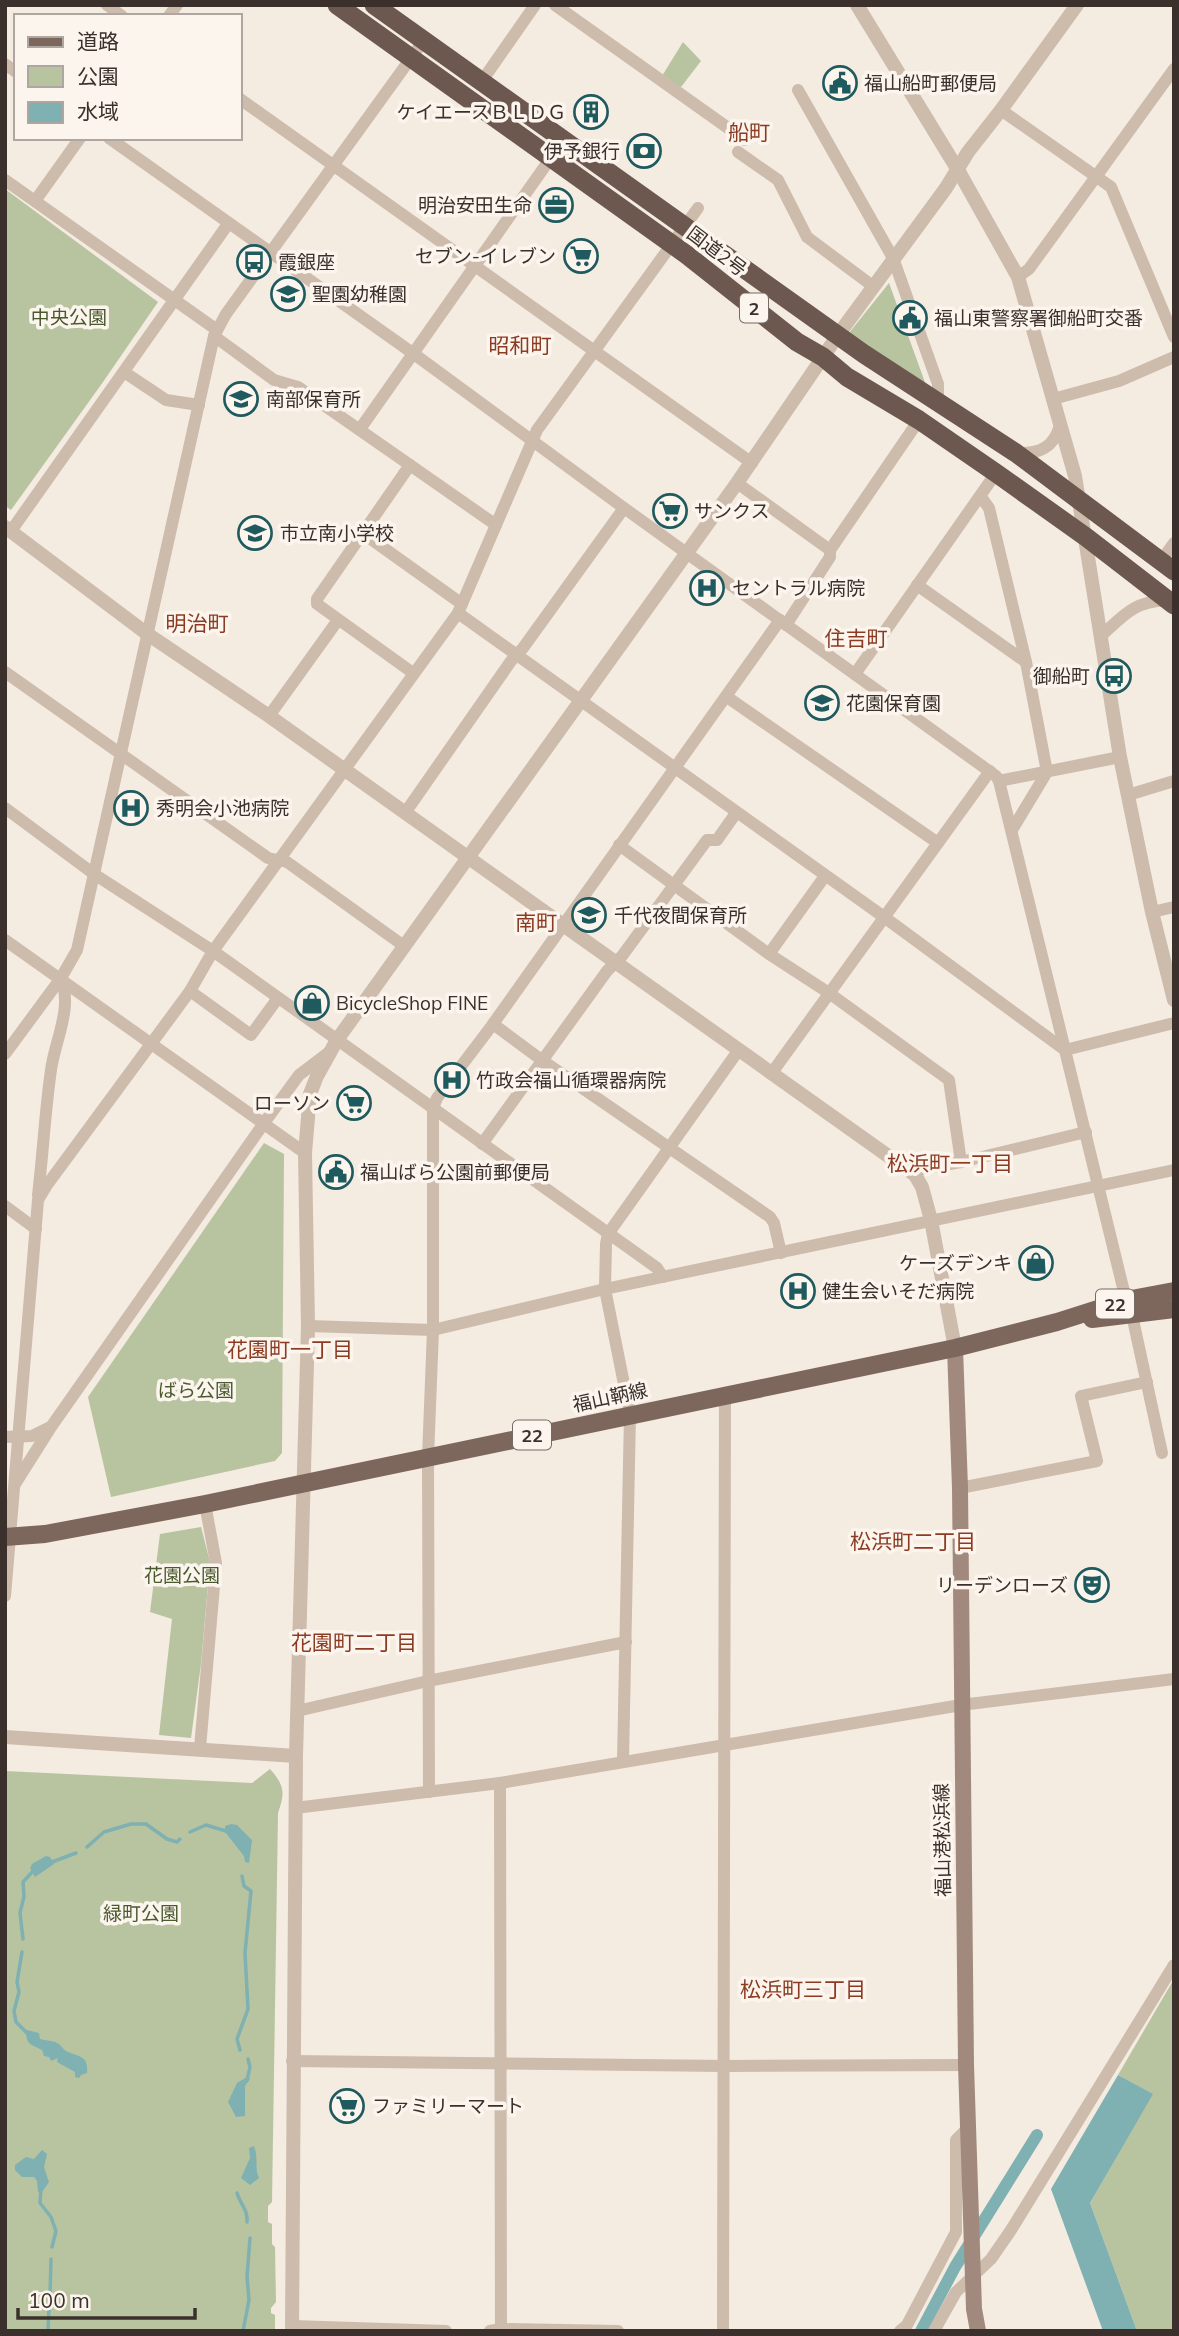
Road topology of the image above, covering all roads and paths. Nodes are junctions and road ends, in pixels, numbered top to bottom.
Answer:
1 (337, 5) edge
2 (374, 5) edge
3 (535, 5) edge
4 (555, 5) edge
5 (856, 5) edge
6 (1077, 5) edge
7 (424, 40) junction
8 (410, 59) junction
9 (1174, 69) edge
10 (482, 81) junction
11 (798, 90) dead end
12 (242, 100) edge
13 (1002, 110) junction
14 (79, 140) edge
15 (112, 140) edge
16 (746, 140) dead end
17 (738, 152) dead end
18 (550, 159) junction
19 (334, 164) junction
20 (958, 170) junction
21 (1097, 177) junction
22 (5, 180) edge
23 (35, 201) junction
24 (698, 208) dead end
25 (228, 224) junction
26 (683, 226) junction
27 (670, 244) junction
28 (270, 252) junction
29 (893, 258) junction
30 (476, 265) junction
31 (1018, 277) junction
32 (874, 287) junction
33 (174, 300) junction
34 (216, 333) junction
35 (838, 335) junction
36 (1174, 337) edge
37 (596, 352) junction
38 (414, 354) junction
39 (1174, 357) edge
40 (823, 358) junction
41 (124, 372) junction
42 (1053, 399) junction
43 (938, 403) junction
44 (199, 405) junction
45 (919, 420) junction
46 (1060, 425) junction
47 (360, 429) junction
48 (533, 440) junction
49 (1016, 453) junction
50 (752, 463) junction
51 (411, 465) junction
52 (996, 473) junction
53 (737, 483) junction
54 (981, 497) junction
55 (1078, 498) junction
56 (624, 508) junction
57 (496, 525) junction
58 (7, 533) edge
59 (364, 534) junction
60 (1086, 537) junction
61 (1174, 543) edge
62 (830, 550) junction
63 (687, 553) junction
64 (1167, 566) edge
65 (917, 585) junction
66 (1170, 603) edge
67 (460, 609) junction
68 (338, 620) junction
69 (783, 622) junction
70 (146, 633) junction
71 (1102, 635) junction
72 (517, 655) junction
73 (1026, 662) junction
74 (5, 672) edge
75 (413, 673) junction
76 (855, 674) junction
77 (727, 696) junction
78 (581, 702) junction
79 (269, 716) junction
80 (120, 753) junction
81 (1120, 757) junction
82 (675, 768) junction
83 (344, 771) junction
84 (990, 771) junction
85 (1047, 772) junction
86 (999, 781) junction
87 (1174, 781) edge
88 (1128, 795) junction
89 (5, 808) edge
90 (404, 813) junction
91 (736, 813) junction
92 (1012, 830) junction
93 (938, 843) junction
94 (618, 845) junction
95 (467, 858) junction
96 (278, 861) junction
97 (94, 874) junction
98 (825, 876) junction
99 (674, 884) junction
100 (1174, 907) edge
101 (1152, 912) junction
102 (884, 917) junction
103 (561, 926) junction
104 (5, 940) edge
105 (404, 947) junction
106 (214, 951) junction
107 (769, 954) junction
108 (615, 963) junction
109 (61, 978) junction
110 (190, 991) junction
111 (829, 993) junction
112 (278, 998) junction
113 (1174, 1000) edge
114 (1174, 1023) edge
115 (494, 1024) junction
116 (150, 1045) junction
117 (333, 1046) junction
118 (1065, 1050) junction
119 (738, 1051) junction
120 (5, 1054) edge
121 (543, 1061) junction
122 (771, 1074) junction
123 (433, 1108) junction
124 (264, 1123) junction
125 (1086, 1132) junction
126 (482, 1144) junction
127 (669, 1146) junction
128 (305, 1153) junction
129 (961, 1162) junction
130 (1174, 1170) edge
131 (915, 1175) junction
132 (1098, 1184) junction
133 (38, 1200) junction
134 (5, 1206) edge
135 (931, 1220) junction
136 (36, 1229) junction
137 (608, 1234) junction
138 (781, 1253) junction
139 (663, 1277) junction
140 (605, 1289) junction
141 (1174, 1291) edge
142 (1129, 1308) junction
143 (1174, 1309) edge
144 (308, 1326) junction
145 (433, 1330) junction
146 (955, 1348) junction
147 (1147, 1382) junction
148 (725, 1395) junction
149 (630, 1414) junction
150 (51, 1427) junction
151 (11, 1437) edge
152 (1162, 1453) dead end
153 (428, 1457) junction
154 (303, 1482) junction
155 (12, 1488) junction
156 (960, 1488) junction
157 (205, 1504) junction
158 (7, 1537) edge
159 (5, 1596) edge
160 (626, 1642) junction
161 (1174, 1679) edge
162 (428, 1681) junction
163 (961, 1705) junction
164 (297, 1711) junction
165 (5, 1737) edge
166 (723, 1744) junction
167 (200, 1748) junction
168 (296, 1756) junction
169 (623, 1761) junction
170 (500, 1783) junction
171 (429, 1792) junction
172 (295, 1808) junction
173 (1174, 1965) edge
174 (292, 2061) junction
175 (499, 2064) junction
176 (967, 2065) junction
177 (725, 2066) junction
178 (968, 2128) junction
179 (974, 2276) junction
180 (292, 2328) edge
181 (497, 2330) edge
182 (446, 2331) edge
183 (618, 2331) edge
184 (723, 2331) edge
185 (900, 2331) edge
186 (934, 2331) edge
187 (978, 2331) edge

1 - 8 highway, 国道2号 / 2
2 - 7 highway, 国道2号 / 2
3 - 10 street
4 - 16 street
5 - 20 street
6 - 13 street
7 - 8 street
7 - 10 highway, 国道2号 / 2
8 - 18 highway, 国道2号 / 2
8 - 19 street
9 - 21 street
10 - 26 highway, 国道2号 / 2
11 - 29 street
12 - 19 street
13 - 20 street
13 - 21 street
14 - 23 street
15 - 25 street
17 - 32 street
18 - 27 highway, 国道2号 / 2
18 - 30 street
19 - 28 street
19 - 30 street
20 - 29 street
20 - 31 street
21 - 31 street
21 - 36 street
22 - 23 street
23 - 33 street
24 - 26 street
25 - 28 street
25 - 33 street
26 - 27 street
26 - 35 highway, 国道2号 / 2
27 - 37 street
27 - 40 highway, 国道2号 / 2
28 - 34 street
28 - 38 street
29 - 32 street
29 - 43 street
30 - 37 street
30 - 38 street
31 - 42 street
32 - 35 street
33 - 34 street
33 - 41 street
34 - 44 street
34 - 47 street
35 - 40 street
35 - 43 highway, 国道2号 / 2
37 - 48 street
37 - 50 street
38 - 47 street
38 - 48 street
39 - 42 street
40 - 45 highway, 国道2号 / 2
40 - 50 street
41 - 44 street
41 - 58 street
42 - 46 street
43 - 49 highway, 国道2号 / 2
44 - 70 street
45 - 52 highway, 国道2号 / 2
45 - 62 street
46 - 49 street
46 - 55 street
47 - 51 street
48 - 56 street
48 - 57 street
49 - 55 highway, 国道2号 / 2
50 - 53 street
51 - 57 street
51 - 59 street
52 - 54 street
52 - 60 highway, 国道2号 / 2
53 - 62 street
53 - 63 street
54 - 65 street
54 - 73 street
55 - 60 street
55 - 64 highway, 国道2号 / 2
56 - 63 street
56 - 72 street
57 - 67 street
58 - 70 street
59 - 67 street
59 - 68 street
60 - 66 highway, 国道2号 / 2
60 - 71 street
61 - 64 street
62 - 69 street
63 - 69 street
63 - 78 street
65 - 73 street
65 - 76 street
66 - 71 street
67 - 72 street
67 - 75 street
68 - 75 street
68 - 79 street
69 - 76 street
69 - 77 street
70 - 79 street
70 - 80 street
71 - 81 street
72 - 78 street
72 - 90 street
73 - 85 street
74 - 80 street
75 - 83 street
76 - 84 street
77 - 82 street
77 - 93 street
78 - 82 street
78 - 95 street
79 - 83 street
80 - 96 street
80 - 97 street
81 - 85 street
81 - 88 street
82 - 91 street
82 - 94 street
83 - 90 street
83 - 96 street
84 - 86 street
84 - 93 street
85 - 86 street
85 - 92 street
86 - 92 street
87 - 88 street
88 - 101 street
89 - 97 street
90 - 95 street
91 - 98 street
91 - 99 street
92 - 118 street
93 - 102 street
94 - 99 street
94 - 103 street
95 - 103 street
95 - 105 street
96 - 105 street
96 - 106 street
97 - 106 street
97 - 109 street
98 - 102 street
98 - 107 street
99 - 107 street
99 - 108 street
100 - 101 street
101 - 113 street
102 - 111 street
102 - 118 street
103 - 108 street
103 - 115 street
104 - 109 street
105 - 117 street
106 - 110 street
106 - 112 street
107 - 111 street
108 - 119 street
108 - 121 street
109 - 116 street
109 - 120 street
109 - 133 street
110 - 112 street
110 - 116 street
111 - 122 street
111 - 129 street
112 - 117 street
114 - 118 street
115 - 121 street
115 - 123 street
116 - 124 street
116 - 133 street
117 - 123 street
117 - 124 street
117 - 128 street
118 - 125 street
119 - 122 street
119 - 127 street
121 - 126 street
121 - 127 street
122 - 131 street
123 - 126 street
123 - 145 street
124 - 128 street
124 - 150 street
125 - 129 street
125 - 132 street
126 - 137 street
127 - 137 street
127 - 138 street
128 - 144 street
129 - 131 street
130 - 132 street
131 - 135 street
132 - 135 street
132 - 142 street
133 - 136 street
134 - 136 street
135 - 138 street
135 - 146 street
136 - 151 street
137 - 139 street
137 - 140 street
138 - 139 street
139 - 140 street
140 - 145 street
140 - 149 street
141 - 142 main road, 福山鞆線 / 22
142 - 143 main road, 福山鞆線 / 22
142 - 146 main road, 福山鞆線 / 22
142 - 147 street
144 - 145 street
144 - 154 street
145 - 153 street
146 - 148 main road, 福山鞆線 / 22
146 - 156 main road, 福山港松浜線
147 - 152 street
147 - 156 street
148 - 149 main road, 福山鞆線 / 22
148 - 166 street
149 - 153 main road, 福山鞆線 / 22
149 - 160 street
150 - 151 street
150 - 155 street
151 - 155 street
153 - 154 main road, 福山鞆線 / 22
153 - 162 street
154 - 157 main road, 福山鞆線 / 22
154 - 164 street
155 - 158 street
156 - 163 main road, 福山港松浜線
157 - 158 main road, 福山鞆線 / 22
157 - 167 street
158 - 159 street
160 - 162 street
160 - 169 street
161 - 163 street
162 - 164 street
162 - 171 street
163 - 166 street
163 - 176 main road, 福山港松浜線
164 - 168 street
165 - 167 street
166 - 169 street
166 - 177 street
167 - 168 street
168 - 172 street
169 - 170 street
170 - 171 street
170 - 175 street
171 - 172 street
172 - 174 street
173 - 179 street
174 - 175 street
174 - 180 street
175 - 177 street
175 - 181 street
176 - 177 street
176 - 178 main road, 福山港松浜線
177 - 184 street
178 - 179 main road, 福山港松浜線
178 - 185 street
179 - 186 street
179 - 187 main road, 福山港松浜線
180 - 182 street
181 - 183 street

